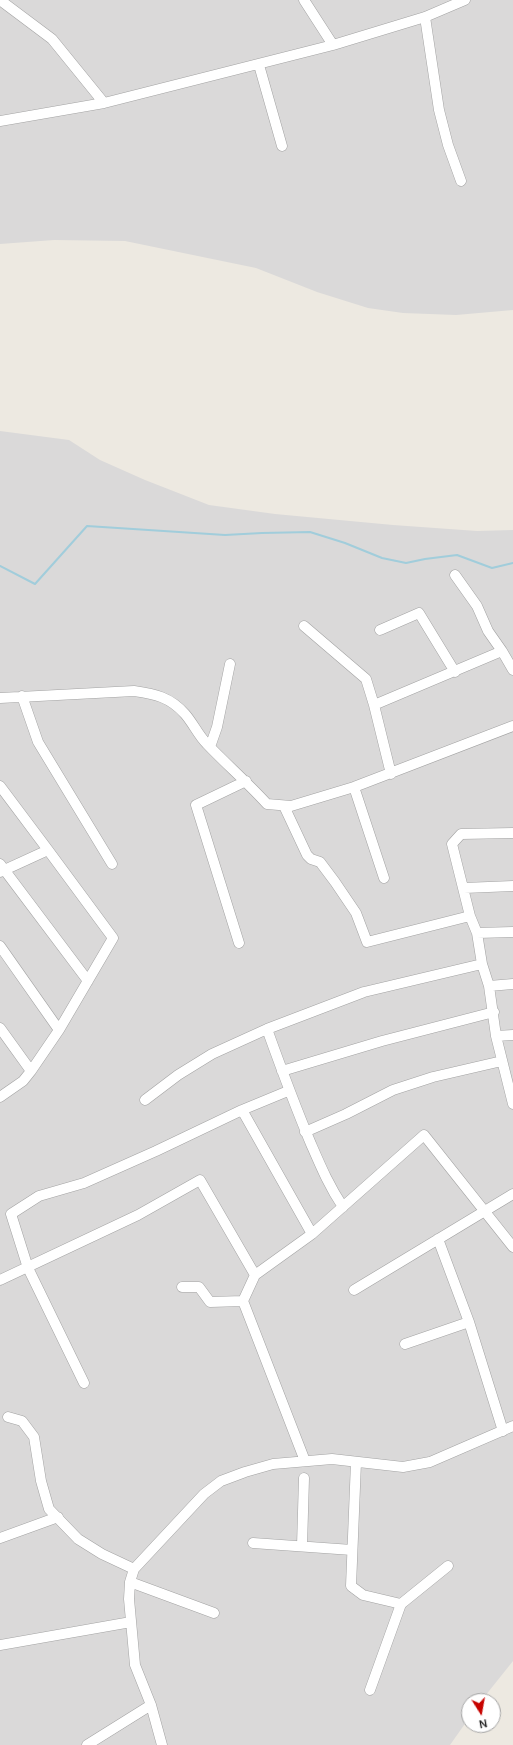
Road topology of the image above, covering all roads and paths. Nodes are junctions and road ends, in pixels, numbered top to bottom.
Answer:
1 (0, 0) edge
2 (304, 0) edge
3 (465, 0) edge
4 (425, 17) junction
5 (333, 45) junction
6 (259, 65) junction
7 (104, 103) junction
8 (0, 121) edge
9 (282, 146) dead end
10 (462, 180) dead end
11 (455, 575) dead end
12 (304, 626) dead end
13 (380, 630) dead end
14 (502, 651) junction
15 (230, 664) dead end
16 (513, 670) edge
17 (455, 672) junction
18 (22, 696) junction
19 (0, 698) edge
20 (374, 705) junction
21 (513, 726) edge
22 (210, 747) junction
23 (391, 774) junction
24 (246, 781) junction
25 (0, 786) edge
26 (354, 787) junction
27 (284, 806) junction
28 (513, 833) edge
29 (48, 850) junction
30 (112, 864) dead end
31 (1, 868) edge
32 (384, 878) dead end
33 (513, 886) edge
34 (464, 888) junction
35 (470, 916) junction
36 (513, 932) edge
37 (477, 933) junction
38 (239, 943) dead end
39 (0, 946) edge
40 (482, 964) junction
41 (88, 981) junction
42 (513, 984) edge
43 (489, 986) junction
44 (494, 1012) junction
45 (0, 1028) edge
46 (267, 1029) junction
47 (59, 1030) junction
48 (513, 1035) edge
49 (496, 1036) junction
50 (502, 1061) junction
51 (31, 1071) junction
52 (282, 1071) junction
53 (288, 1091) junction
54 (0, 1097) edge
55 (145, 1100) dead end
56 (513, 1104) edge
57 (242, 1110) junction
58 (305, 1132) junction
59 (513, 1194) edge
60 (343, 1207) junction
61 (484, 1212) junction
62 (312, 1234) junction
63 (438, 1239) junction
64 (513, 1247) edge
65 (28, 1268) junction
66 (255, 1275) junction
67 (0, 1280) edge
68 (182, 1287) dead end
69 (354, 1290) dead end
70 (243, 1300) junction
71 (469, 1322) junction
72 (405, 1344) dead end
73 (84, 1383) dead end
74 (8, 1417) dead end
75 (508, 1428) edge
76 (305, 1461) junction
77 (356, 1462) junction
78 (304, 1478) dead end
79 (58, 1517) junction
80 (0, 1538) edge
81 (253, 1543) dead end
82 (302, 1546) junction
83 (352, 1550) junction
84 (448, 1566) dead end
85 (134, 1569) junction
86 (130, 1582) junction
87 (401, 1604) junction
88 (214, 1613) dead end
89 (131, 1622) junction
90 (0, 1645) edge
91 (370, 1690) dead end
92 (151, 1704) junction
93 (86, 1745) edge
94 (162, 1745) edge

1 - 7 street
2 - 5 street
3 - 4 street
4 - 5 street
4 - 10 street
5 - 6 street
6 - 7 street
6 - 9 street
7 - 8 street
11 - 14 street
12 - 20 street
13 - 17 street
14 - 16 street
14 - 17 street
15 - 22 street
17 - 20 street
18 - 19 street
18 - 22 street
18 - 30 street
20 - 23 street
21 - 23 street
22 - 24 street
23 - 26 street
24 - 27 street
24 - 38 street
25 - 29 street
26 - 27 street
26 - 32 street
27 - 35 street
28 - 34 street
29 - 31 street
29 - 41 street
31 - 41 street
33 - 34 street
34 - 35 street
35 - 37 street
36 - 37 street
37 - 40 street
39 - 47 street
40 - 43 street
40 - 46 street
41 - 47 street
42 - 43 street
43 - 44 street
44 - 49 street
44 - 52 street
45 - 51 street
46 - 52 street
46 - 55 street
47 - 51 street
48 - 49 street
49 - 50 street
50 - 56 street
50 - 58 street
51 - 54 street
52 - 53 street
53 - 57 street
53 - 58 street
57 - 62 street
57 - 65 street
58 - 60 street
59 - 61 street
60 - 61 street
60 - 62 street
61 - 63 street
61 - 64 street
62 - 66 street
63 - 69 street
63 - 71 street
65 - 66 street
65 - 67 street
65 - 73 street
66 - 70 street
68 - 70 street
70 - 76 street
71 - 72 street
71 - 75 street
74 - 79 street
75 - 77 street
76 - 77 street
76 - 85 street
77 - 83 street
78 - 82 street
79 - 80 street
79 - 85 street
81 - 82 street
82 - 83 street
83 - 87 street
84 - 87 street
85 - 86 street
86 - 88 street
86 - 89 street
87 - 91 street
89 - 90 street
89 - 92 street
92 - 93 street
92 - 94 street

